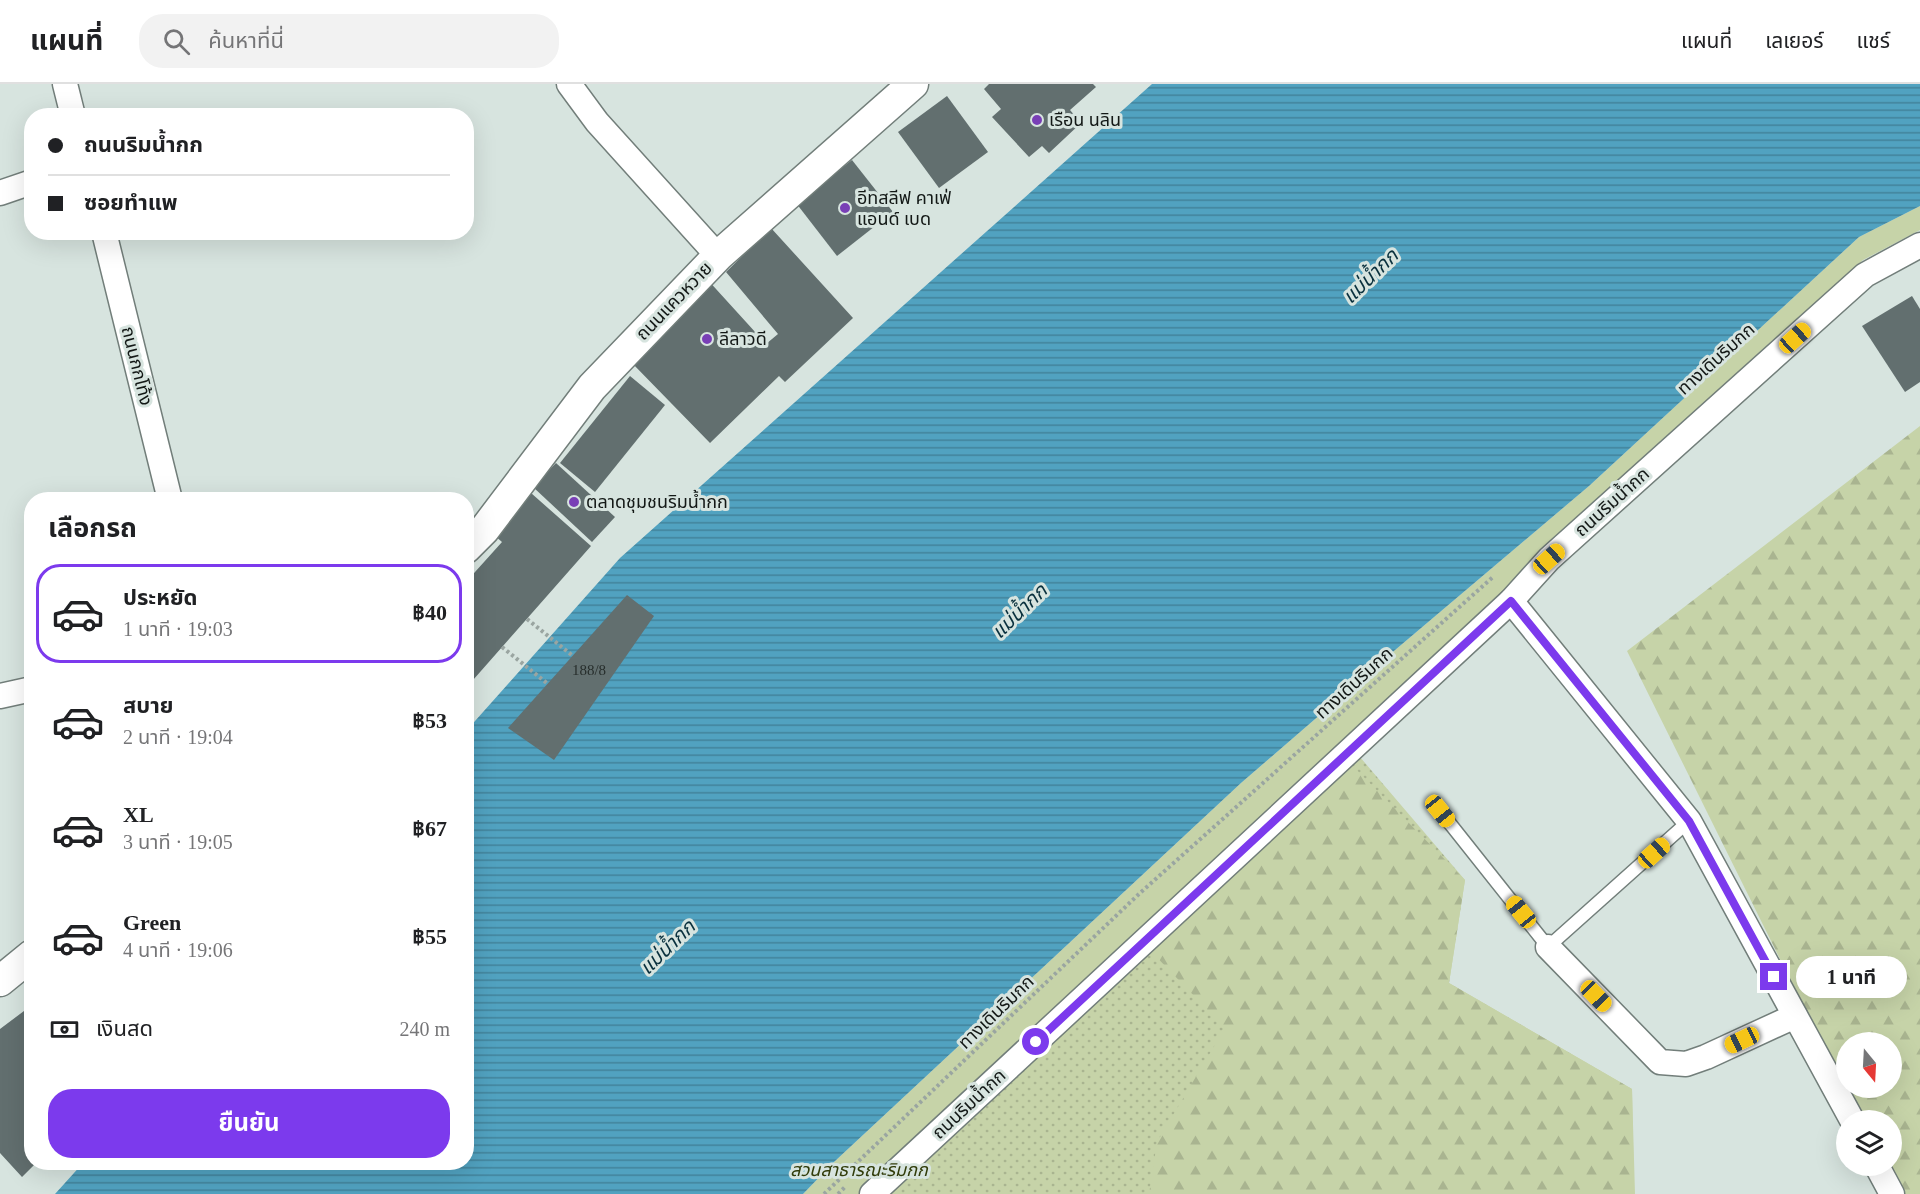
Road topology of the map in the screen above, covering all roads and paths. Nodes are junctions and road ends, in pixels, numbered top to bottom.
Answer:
1 (65, 84) edge
2 (569, 84) edge
3 (913, 84) edge
4 (71, 108) edge
5 (24, 185) edge
6 (0, 193) edge
7 (106, 240) edge
8 (1920, 245) edge
9 (718, 256) junction
10 (168, 492) edge
11 (474, 535) edge
12 (1493, 577) dead end
13 (1511, 601) junction
14 (527, 619) dead end
15 (502, 647) dead end
16 (573, 656) dead end
17 (548, 684) dead end
18 (24, 691) edge
19 (0, 696) edge
20 (1440, 811) dead end
21 (1689, 821) junction
22 (1548, 947) junction
23 (24, 962) edge
24 (0, 981) edge
25 (1795, 1016) junction
26 (1847, 1110) edge
27 (1882, 1176) edge
28 (825, 1194) edge
29 (872, 1194) edge
30 (1892, 1194) edge

1 - 4 street
2 - 9 street
3 - 9 street, ถนนแควหวาย
5 - 6 street
7 - 10 street, ถนนกกโท้ง
8 - 13 street, ถนนริมน้ำกก
9 - 11 street, ถนนแควหวาย
12 - 28 path, ทางเดินริมกก
13 - 21 street
13 - 29 street, ถนนริมน้ำกก
14 - 16 path
15 - 17 path
18 - 19 street
20 - 22 lane
21 - 22 lane
21 - 25 street
22 - 25 street
23 - 24 street
25 - 26 street
27 - 30 street

